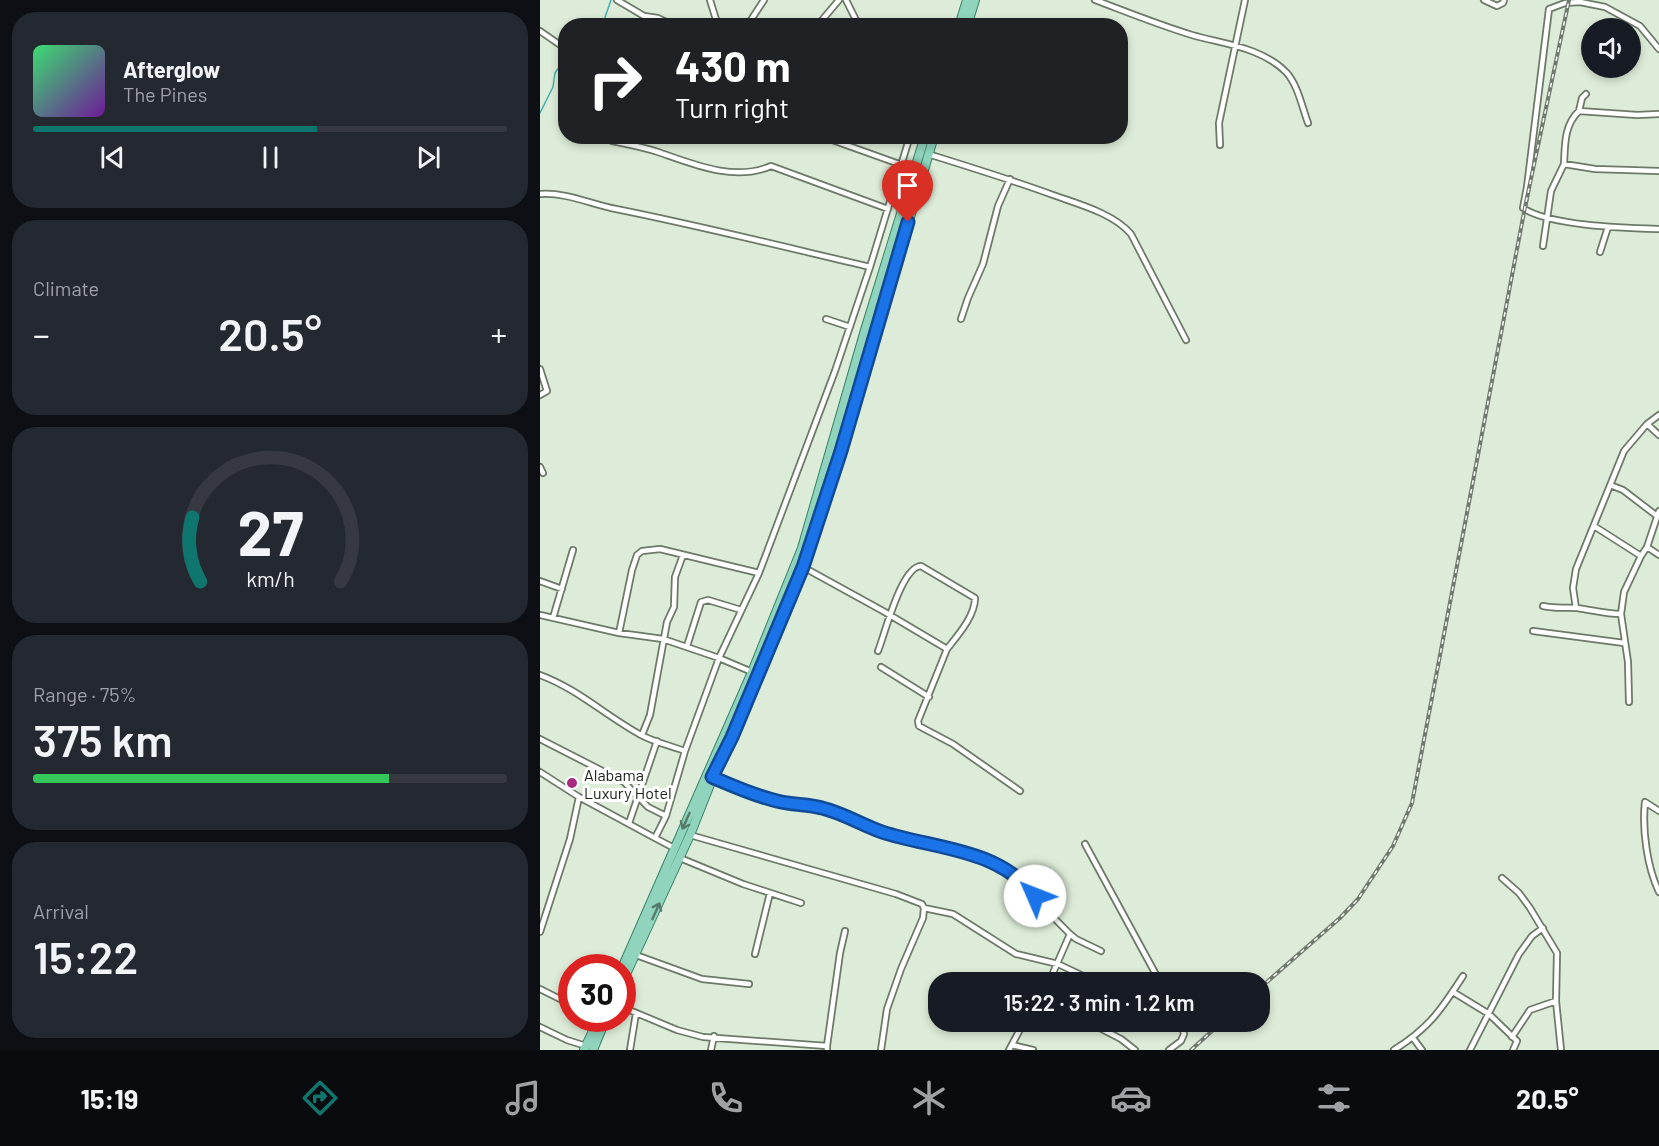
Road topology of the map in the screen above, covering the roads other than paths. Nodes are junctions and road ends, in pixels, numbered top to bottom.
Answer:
1 (617, 0) edge
2 (710, 0) edge
3 (764, 0) edge
4 (839, 0) edge
5 (846, 0) edge
6 (967, 0) edge
7 (975, 0) edge
8 (1095, 0) edge
9 (1245, 0) edge
10 (1484, 0) edge
11 (1504, 0) edge
12 (658, 18) edge
13 (716, 18) edge
14 (752, 18) edge
15 (824, 18) edge
16 (854, 18) edge
17 (961, 18) edge
18 (969, 18) edge
19 (540, 31) edge
20 (558, 43) edge
21 (1236, 45) junction
22 (1659, 49) edge
23 (1586, 94) dead end
24 (1579, 111) junction
25 (1659, 114) edge
26 (1308, 123) dead end
27 (625, 144) edge
28 (843, 144) edge
29 (908, 144) edge
30 (923, 144) edge
31 (931, 144) edge
32 (1220, 146) dead end
33 (928, 154) junction
34 (1564, 164) junction
35 (902, 165) junction
36 (1659, 171) edge
37 (1010, 179) junction
38 (540, 194) edge
39 (888, 209) junction
40 (1548, 218) junction
41 (1608, 227) junction
42 (1659, 227) edge
43 (1543, 246) dead end
44 (1600, 252) dead end
45 (870, 267) junction
46 (826, 319) dead end
47 (961, 319) dead end
48 (850, 327) junction
49 (1186, 340) dead end
50 (540, 369) edge
51 (540, 395) edge
52 (1659, 415) edge
53 (1647, 424) junction
54 (1659, 435) edge
55 (831, 447) junction
56 (841, 451) junction
57 (540, 466) edge
58 (543, 473) dead end
59 (1610, 484) junction
60 (1658, 513) edge
61 (1594, 526) junction
62 (1647, 547) junction
63 (573, 550) dead end
64 (683, 555) junction
65 (1659, 555) edge
66 (1641, 556) junction
67 (803, 567) junction
68 (759, 573) junction
69 (540, 581) edge
70 (562, 589) junction
71 (1543, 606) dead end
72 (1576, 608) junction
73 (741, 610) junction
74 (1621, 614) junction
75 (540, 615) edge
76 (890, 615) junction
77 (553, 618) junction
78 (1533, 631) dead end
79 (619, 633) junction
80 (663, 639) junction
81 (1624, 643) junction
82 (687, 646) junction
83 (947, 649) junction
84 (878, 651) dead end
85 (719, 658) junction
86 (881, 668) dead end
87 (752, 672) junction
88 (540, 675) edge
89 (928, 697) junction
90 (1629, 702) dead end
91 (642, 735) junction
92 (540, 739) edge
93 (657, 741) junction
94 (685, 751) junction
95 (540, 772) edge
96 (712, 777) junction
97 (1020, 791) dead end
98 (579, 797) junction
99 (638, 797) junction
100 (1659, 811) edge
101 (666, 816) junction
102 (629, 822) dead end
103 (690, 835) junction
104 (655, 838) junction
105 (1085, 844) dead end
106 (674, 848) junction
107 (680, 858) junction
108 (1502, 878) dead end
109 (1659, 892) edge
110 (770, 893) junction
111 (801, 903) dead end
112 (924, 908) junction
113 (1543, 928) junction
114 (845, 931) dead end
115 (540, 932) edge
116 (1070, 934) junction
117 (1101, 951) dead end
118 (628, 954) edge
119 (755, 954) dead end
120 (636, 955) joint
121 (1058, 964) junction
122 (1054, 972) edge
123 (1075, 972) edge
124 (1155, 972) edge
125 (1463, 976) dead end
126 (749, 984) dead end
127 (540, 989) edge
128 (1452, 992) junction
129 (558, 998) edge
130 (1556, 1000) junction
131 (636, 1013) edge
132 (1489, 1014) junction
133 (540, 1027) edge
134 (594, 1032) edge
135 (598, 1032) edge
136 (633, 1032) edge
137 (1019, 1032) edge
138 (1107, 1032) edge
139 (1184, 1032) edge
140 (714, 1036) junction
141 (1512, 1037) junction
142 (1413, 1038) junction
143 (1011, 1047) edge
144 (827, 1048) edge
145 (588, 1049) edge
146 (630, 1050) edge
147 (711, 1050) edge
148 (881, 1050) edge
149 (1033, 1050) edge
150 (1135, 1050) edge
151 (1169, 1050) edge
152 (1394, 1050) edge
153 (1422, 1050) edge
154 (1470, 1050) edge
155 (1513, 1050) edge
156 (1561, 1050) edge

1 - 12 street
2 - 13 street
3 - 14 street
4 - 15 street
5 - 16 street
6 - 17 main road
7 - 18 main road
8 - 21 street
9 - 21 street
10 - 11 street
19 - 20 street
21 - 26 street
21 - 32 street
22 - 40 street
23 - 24 street
24 - 25 street
24 - 34 street
27 - 39 street
28 - 35 street
29 - 35 street
30 - 55 main road
31 - 33 main road
33 - 37 street
33 - 56 main road
34 - 36 street
34 - 40 street
35 - 39 street
37 - 47 street
37 - 49 street
38 - 45 street
39 - 45 street
40 - 41 street
40 - 43 street
41 - 42 street
41 - 44 street
45 - 48 street
46 - 48 street
48 - 68 street
50 - 51 street
52 - 53 street
53 - 54 street
53 - 59 street
55 - 56 main road
55 - 87 main road
56 - 67 main road
57 - 58 street
59 - 60 street
59 - 61 street
60 - 62 street
61 - 66 street
61 - 72 street
62 - 65 street
62 - 66 street
63 - 70 street
64 - 68 street
64 - 79 street
64 - 80 street
66 - 74 street
67 - 76 street
67 - 96 main road
68 - 73 street
69 - 70 street
70 - 77 street
71 - 72 street
72 - 74 street
73 - 82 street
73 - 85 street
74 - 81 street
75 - 77 street
76 - 83 street
76 - 83 street
76 - 84 street
77 - 79 street
78 - 81 street
79 - 80 street
80 - 82 street
80 - 91 street
81 - 90 street
82 - 85 street
83 - 89 street
85 - 87 street
85 - 94 street
86 - 89 street
87 -> 106 main road
88 - 91 street
89 - 97 street
91 - 93 street
92 - 99 street
93 - 94 street
93 - 99 street
94 - 101 street
95 - 98 street
96 - 103 main road
96 - 116 street
98 - 104 street
98 - 115 street
99 - 101 street
99 - 102 street
100 - 109 street
101 - 104 street
103 - 107 main road
103 - 112 street
104 - 106 street
105 - 124 street
106 - 118 main road
107 - 110 street
120 -> 107 main road
108 - 113 street
110 - 111 street
110 - 119 street
112 - 121 street
112 - 148 street
113 - 130 street
113 - 132 street
114 - 144 street
116 - 117 street
116 - 121 street
120 - 126 street
121 - 122 street
121 - 123 street
125 - 128 street
127 - 129 street
128 - 132 street
128 - 142 street
130 - 141 street
130 - 156 street
131 - 140 street
132 - 141 street
132 - 154 street
133 - 145 street
134 - 145 main road
135 - 145 main road
136 - 146 street
137 - 143 street
138 - 150 street
139 - 151 street
140 - 144 street
140 - 147 street
141 - 155 street
142 - 152 street
142 - 153 street
143 - 149 street

